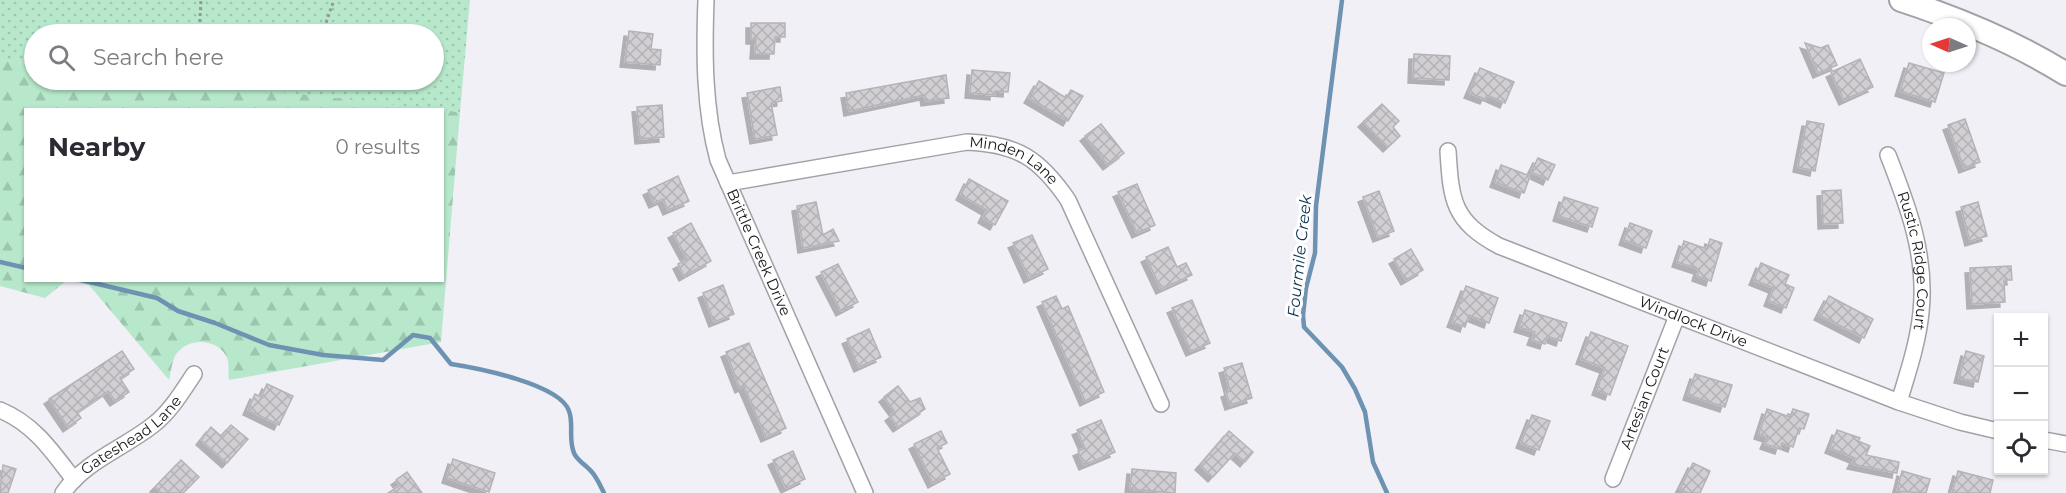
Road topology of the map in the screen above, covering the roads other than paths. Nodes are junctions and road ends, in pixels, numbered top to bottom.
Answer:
1 (706, 0) edge
2 (1901, 0) edge
3 (2066, 74) edge
4 (1448, 151) dead end
5 (1888, 155) dead end
6 (728, 183) junction
7 (1677, 316) junction
8 (194, 374) dead end
9 (1899, 402) junction
10 (1161, 404) dead end
11 (0, 410) edge
12 (1994, 430) edge
13 (2048, 441) edge
14 (2066, 444) edge
15 (1613, 479) dead end
16 (74, 480) junction
17 (63, 493) edge
18 (865, 493) edge

1 - 6 street, Brittle Creek Drive
2 - 3 main road
4 - 7 street, Windlock Drive
5 - 9 street, Rustic Ridge Court
6 - 10 street, Minden Lane
6 - 18 street, Brittle Creek Drive
7 - 9 street, Windlock Drive
7 - 15 street, Artesian Court
8 - 16 street, Gateshead Lane
9 - 12 street, Windlock Drive
11 - 16 street
13 - 14 street
16 - 17 street, Gateshead Lane

